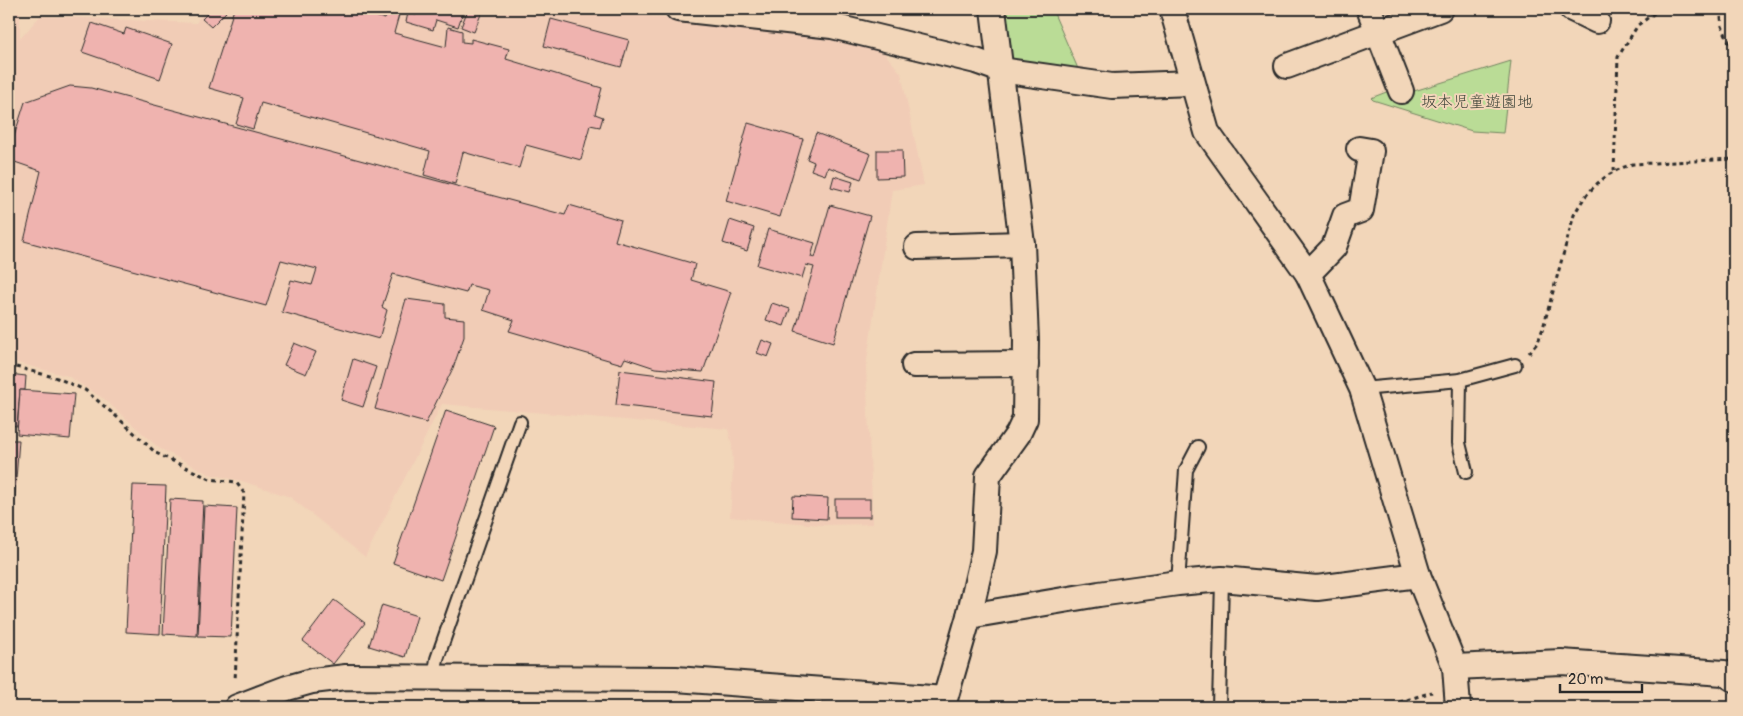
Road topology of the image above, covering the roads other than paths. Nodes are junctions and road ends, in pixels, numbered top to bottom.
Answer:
1 (678, 9) edge
2 (994, 9) edge
3 (1172, 9) edge
4 (1369, 9) edge
5 (1440, 9) edge
6 (833, 17) edge
7 (1378, 33) junction
8 (1287, 66) dead end
9 (1001, 70) junction
10 (1192, 84) junction
11 (1401, 91) dead end
12 (1360, 148) dead end
13 (1022, 244) junction
14 (917, 247) dead end
15 (1308, 274) junction
16 (1026, 364) junction
17 (914, 365) dead end
18 (1516, 365) road end
19 (1460, 380) junction
20 (1362, 388) junction
21 (520, 422) dead end
22 (1198, 447) dead end
23 (1466, 472) dead end
24 (1418, 575) junction
25 (1222, 579) junction
26 (1178, 583) junction
27 (968, 616) junction
28 (434, 677) junction
29 (1734, 679) edge
30 (1457, 686) edge
31 (945, 703) edge
32 (239, 707) edge
33 (1220, 707) edge

1 - 6 street
2 - 9 street
3 - 10 street
4 - 7 street
5 - 7 street
6 - 9 street
7 - 8 street
7 - 11 street
9 - 10 street
9 - 13 street
10 - 15 street
12 - 15 street
13 - 14 street
13 - 16 street
15 - 20 street
16 - 17 street
16 - 27 street
18 - 19 lane
19 - 20 lane
19 - 23 lane
20 - 24 street
21 - 28 lane
22 - 26 lane
24 - 25 street
24 - 30 street
25 - 26 street
25 - 33 lane
26 - 27 street
27 - 31 street
28 - 31 street
28 - 32 street
29 - 30 street

